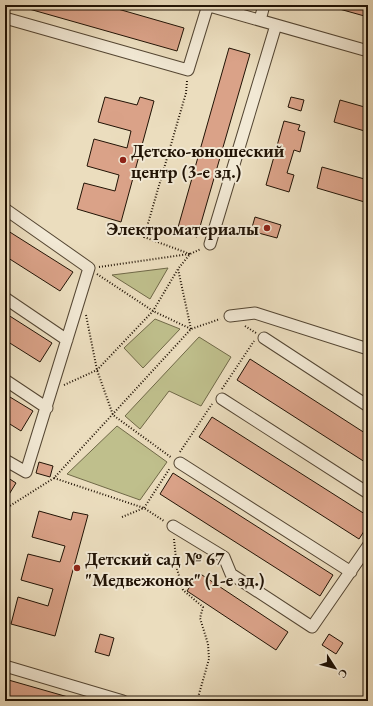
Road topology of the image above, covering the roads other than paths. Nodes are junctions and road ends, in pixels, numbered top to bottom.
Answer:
1 (207, 5) edge
2 (264, 5) edge
3 (5, 18) edge
4 (260, 20) junction
5 (276, 25) junction
6 (368, 51) edge
7 (5, 209) edge
8 (210, 244) road end
9 (5, 298) edge
10 (230, 316) dead end
11 (261, 336) road end
12 (67, 340) junction
13 (368, 349) edge
14 (5, 380) edge
15 (219, 397) road end
16 (368, 406) edge
17 (47, 408) junction
18 (5, 460) edge
19 (177, 462) road end
20 (368, 493) edge
21 (173, 526) road end
22 (368, 546) edge
23 (351, 572) junction
24 (5, 666) edge
25 (123, 701) edge

1 - 3 street
1 - 4 street
2 - 4 street
4 - 5 street
5 - 6 street
5 - 8 street
7 - 12 street
9 - 12 street
10 - 13 street
11 - 16 street
12 - 17 street
14 - 17 street
15 - 20 street
17 - 18 street
19 - 23 street
21 - 23 street
22 - 23 street
24 - 25 street

